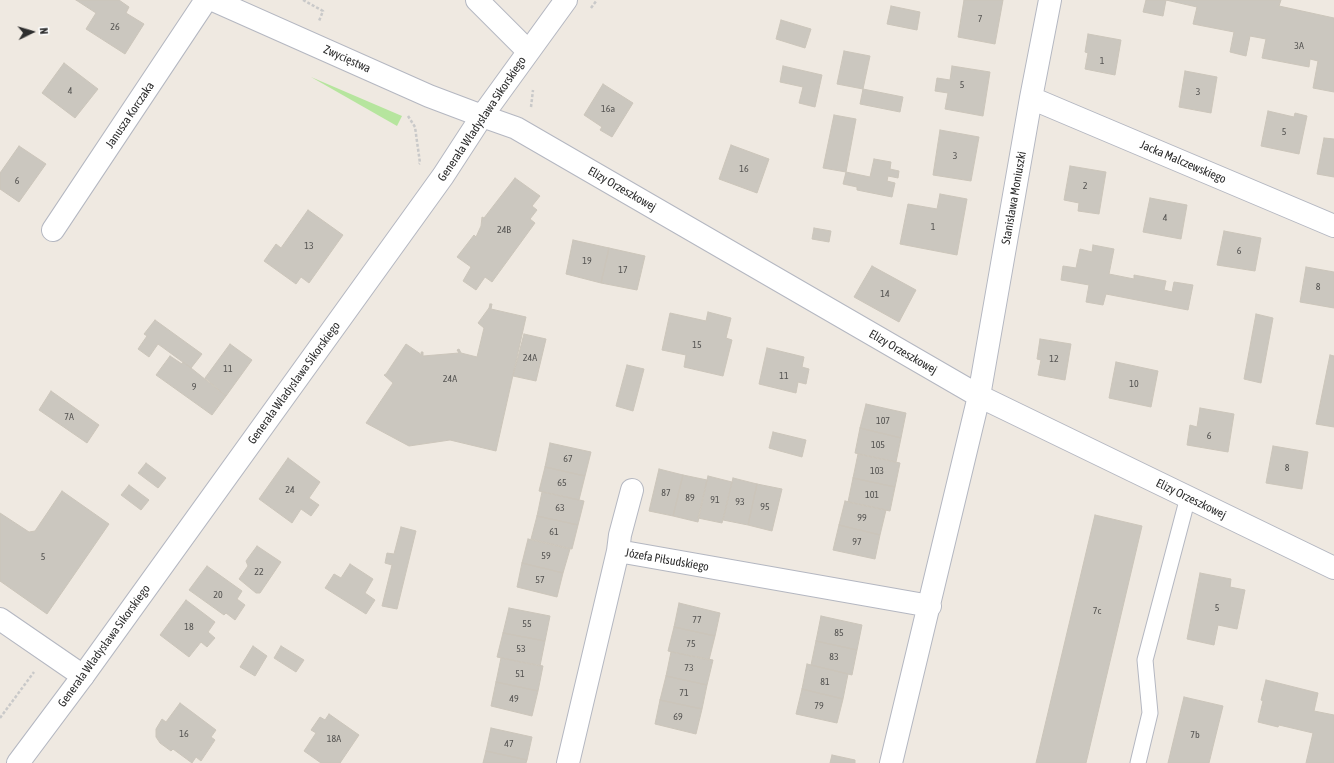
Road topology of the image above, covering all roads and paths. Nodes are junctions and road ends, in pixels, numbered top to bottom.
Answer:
1 (206, 0) edge
2 (213, 0) edge
3 (303, 0) edge
4 (477, 0) edge
5 (566, 0) edge
6 (1050, 0) edge
7 (323, 11) dead end
8 (528, 51) junction
9 (534, 87) dead end
10 (1031, 98) junction
11 (530, 107) dead end
12 (482, 116) junction
13 (415, 127) dead end
14 (416, 169) dead end
15 (1334, 226) edge
16 (53, 230) dead end
17 (979, 396) junction
18 (632, 490) dead end
19 (1188, 497) junction
20 (618, 552) junction
21 (1334, 568) edge
22 (930, 606) junction
23 (0, 618) edge
24 (49, 652) junction
25 (83, 676) junction
26 (0, 718) edge
27 (18, 763) edge
28 (568, 763) edge
29 (892, 763) edge
30 (1138, 763) edge

1 - 16 street, Janusza Korczaka
2 - 12 street, Zwycięstwa
3 - 7 path
4 - 8 street
5 - 8 street, Generała Władysława Sikorskiego
6 - 10 street, Stanisława Moniuszki
8 - 12 street, Generała Władysława Sikorskiego
9 - 11 path
10 - 15 street, Jacka Malczewskiego
10 - 17 street, Stanisława Moniuszki
12 - 17 street, Elizy Orzeszkowej
12 - 25 street, Generała Władysława Sikorskiego
13 - 14 path
17 - 19 street, Elizy Orzeszkowej
17 - 22 street
18 - 20 street
19 - 21 street, Elizy Orzeszkowej
19 - 30 lane
20 - 22 street, Józefa Piłsudskiego
20 - 28 street, Józefa Piłsudskiego
22 - 29 street
23 - 24 street
24 - 25 street
24 - 26 path
25 - 27 street, Generała Władysława Sikorskiego

